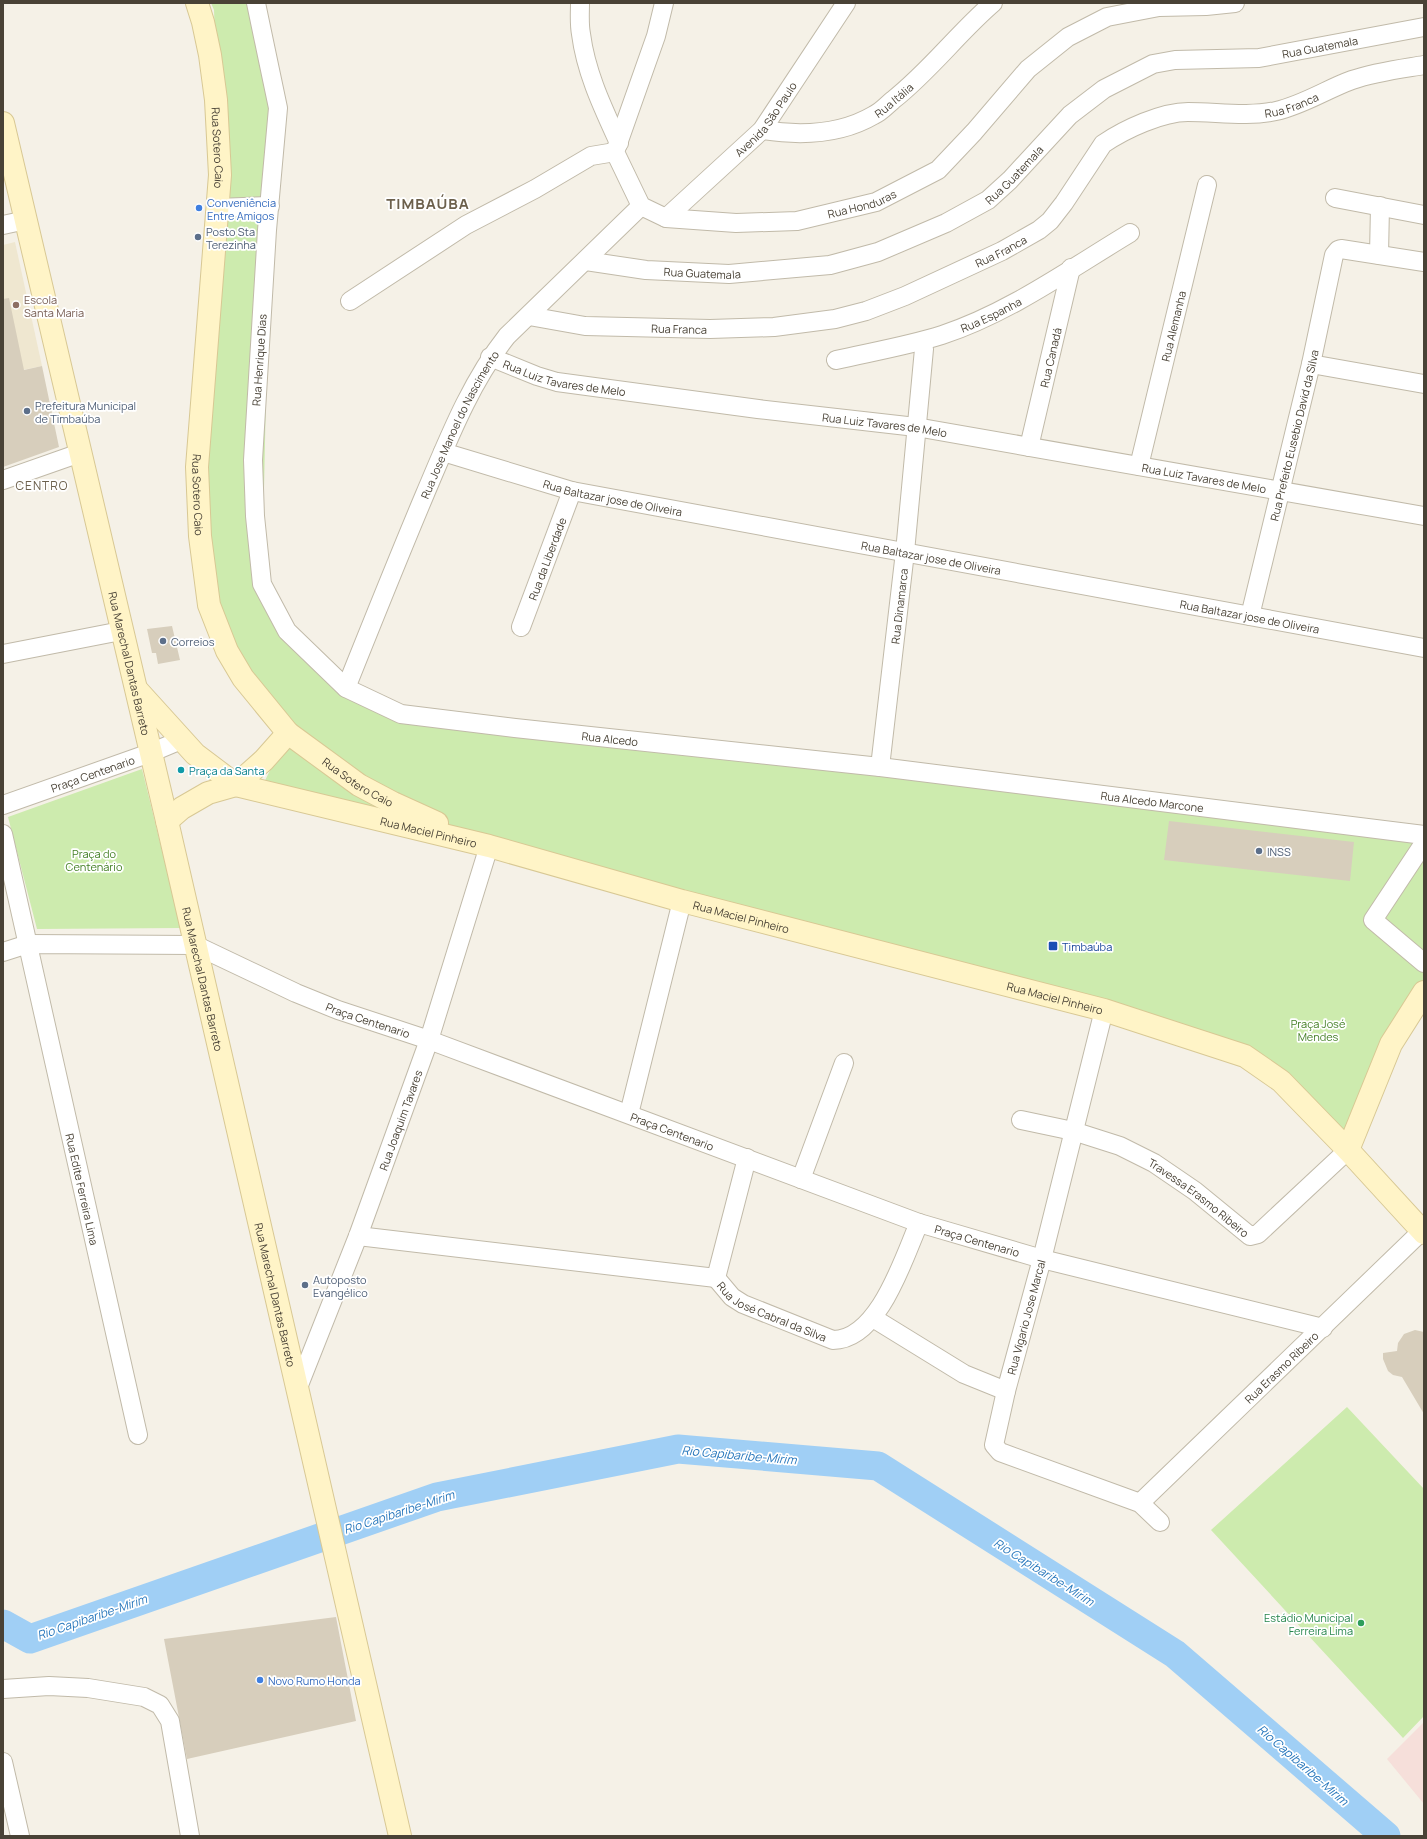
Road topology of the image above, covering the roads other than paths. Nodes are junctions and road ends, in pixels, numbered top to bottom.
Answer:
1 (197, 3) edge
2 (256, 3) edge
3 (580, 3) edge
4 (664, 3) edge
5 (846, 3) edge
6 (993, 3) edge
7 (1234, 3) edge
8 (1424, 27) edge
9 (1424, 65) edge
10 (3, 123) edge
11 (762, 130) junction
12 (617, 147) junction
13 (1207, 185) dead end
14 (1335, 198) dead end
15 (270, 206) junction
16 (641, 206) junction
17 (1380, 206) junction
18 (217, 208) junction
19 (1424, 215) edge
20 (666, 218) junction
21 (26, 220) junction
22 (3, 225) edge
23 (1130, 233) dead end
24 (1379, 255) junction
25 (586, 261) junction
26 (1424, 262) edge
27 (1071, 268) junction
28 (350, 301) dead end
29 (529, 316) junction
30 (924, 349) dead end
31 (490, 357) junction
32 (836, 360) dead end
33 (1311, 364) junction
34 (1424, 384) edge
35 (916, 427) junction
36 (1029, 447) junction
37 (443, 452) junction
38 (80, 453) junction
39 (1139, 466) junction
40 (3, 480) edge
41 (572, 491) junction
42 (1280, 491) junction
43 (1424, 516) edge
44 (904, 552) junction
45 (1250, 616) junction
46 (521, 627) dead end
47 (121, 631) junction
48 (1424, 648) edge
49 (3, 654) edge
50 (135, 688) junction
51 (346, 688) junction
52 (288, 733) junction
53 (181, 740) junction
54 (150, 753) junction
55 (880, 767) junction
56 (236, 785) junction
57 (3, 805) edge
58 (167, 821) junction
59 (3, 834) edge
60 (1424, 835) edge
61 (1424, 843) edge
62 (489, 846) junction
63 (682, 901) junction
64 (28, 944) junction
65 (195, 945) junction
66 (3, 952) edge
67 (1424, 963) edge
68 (1421, 1002) edge
69 (1104, 1010) junction
70 (429, 1040) junction
71 (844, 1063) dead end
72 (629, 1114) junction
73 (1021, 1120) dead end
74 (1073, 1131) junction
75 (1348, 1150) junction
76 (747, 1158) junction
77 (801, 1178) junction
78 (919, 1222) junction
79 (1423, 1231) edge
80 (358, 1236) junction
81 (1042, 1259) junction
82 (716, 1278) junction
83 (873, 1318) junction
84 (1323, 1328) junction
85 (297, 1390) junction
86 (1006, 1391) junction
87 (138, 1435) dead end
88 (1140, 1503) junction
89 (1160, 1522) dead end
90 (3, 1688) edge
91 (3, 1762) edge
92 (20, 1836) edge
93 (190, 1836) edge
94 (400, 1836) edge

1 - 18 street, Rua Sotero Caio
2 - 15 street, Rua Henrique Dias
3 - 12 street
4 - 12 street
5 - 11 street, Avenida São Paulo
6 - 11 street, Rua Itália
7 - 20 street, Rua Honduras
8 - 25 street, Rua Guatemala
9 - 29 street, Rua Franca
10 - 21 street, Rua Marechal Dantas Barreto
11 - 20 street, Avenida São Paulo
12 - 16 street
12 - 28 street
13 - 39 street, Rua Alemanha
14 - 17 street
15 - 18 street
15 - 51 street, Rua Henrique Dias
16 - 20 street, Rua Honduras
16 - 25 street, Rua Jose Manoel do Nascimento
17 - 19 street
17 - 24 street
18 - 52 street, Rua Sotero Caio
21 - 22 street
21 - 38 street, Rua Marechal Dantas Barreto
23 - 27 street, Rua Espanha
24 - 26 street
24 - 33 street, Rua Prefeito Eusebio David da Silva
25 - 29 street, Rua Jose Manoel do Nascimento
27 - 32 street, Rua Espanha
27 - 36 street, Rua Canadá
29 - 31 street, Rua Jose Manoel do Nascimento
30 - 35 street, Rua Dinamarca
31 - 35 street, Rua Luiz Tavares de Melo
31 - 37 street, Rua Jose Manoel do Nascimento
33 - 34 street
33 - 42 street, Rua Prefeito Eusebio David da Silva
35 - 36 street, Rua Luiz Tavares de Melo
35 - 44 street, Rua Dinamarca
36 - 39 street, Rua Luiz Tavares de Melo
37 - 41 street, Rua Baltazar jose de Oliveira
37 - 51 street, Rua Jose Manoel do Nascimento
38 - 40 street
38 - 47 street, Rua Marechal Dantas Barreto
39 - 42 street, Rua Luiz Tavares de Melo
41 - 44 street, Rua Baltazar jose de Oliveira
41 - 46 street, Rua da Liberdade
42 - 43 street, Rua Luiz Tavares de Melo
42 - 45 street, Rua Prefeito Eusebio David da Silva
44 - 45 street, Rua Baltazar jose de Oliveira
44 - 55 street, Rua Dinamarca
45 - 48 street, Rua Baltazar jose de Oliveira
47 - 49 street
47 - 50 street, Rua Marechal Dantas Barreto
50 - 53 street, Rua Maciel Pinheiro
50 - 54 street, Rua Marechal Dantas Barreto
51 - 55 street, Rua Alcedo
52 - 56 street
52 - 62 street, Rua Sotero Caio
53 - 54 street, Praça Centenario
53 - 56 street, Rua Maciel Pinheiro
54 - 57 street, Praça Centenario
54 - 58 street, Rua Marechal Dantas Barreto
55 - 60 street, Rua Alcedo Marcone
56 - 58 street
56 - 62 street, Rua Maciel Pinheiro
58 - 65 street, Rua Marechal Dantas Barreto
59 - 64 street, Rua Edite Ferreira Lima
61 - 67 street
62 - 63 street, Rua Maciel Pinheiro
62 - 70 street, Rua Joaquim Tavares
63 - 69 street, Rua Maciel Pinheiro
63 - 72 street
64 - 65 street, Praça Centenario
64 - 66 street, Praça Centenario
64 - 87 street, Rua Edite Ferreira Lima
65 - 70 street, Praça Centenario
65 - 85 street, Rua Marechal Dantas Barreto
68 - 75 street
69 - 74 street, Rua Vigario Jose Marcal
69 - 75 street, Rua Maciel Pinheiro
70 - 72 street, Praça Centenario
70 - 80 street, Rua Joaquim Tavares
71 - 77 street
72 - 76 street, Praça Centenario
73 - 74 street, Travessa Erasmo Ribeiro
74 - 75 street, Travessa Erasmo Ribeiro
74 - 81 street, Rua Vigario Jose Marcal
75 - 79 street, Rua Maciel Pinheiro
76 - 77 street, Praça Centenario
76 - 82 street
77 - 78 street, Praça Centenario
78 - 81 street, Praça Centenario
78 - 83 street
79 - 84 street, Rua Erasmo Ribeiro
80 - 82 street
80 - 85 street, Rua Joaquim Tavares
81 - 84 street, Praça Centenario
81 - 86 street, Rua Vigario Jose Marcal
82 - 83 street, Rua José Cabral da Silva
83 - 86 street
84 - 88 street, Rua Erasmo Ribeiro
85 - 94 street, Rua Marechal Dantas Barreto
86 - 88 street, Rua Vigario Jose Marcal
88 - 89 street, Rua Vigario Jose Marcal
90 - 93 street
91 - 92 street

